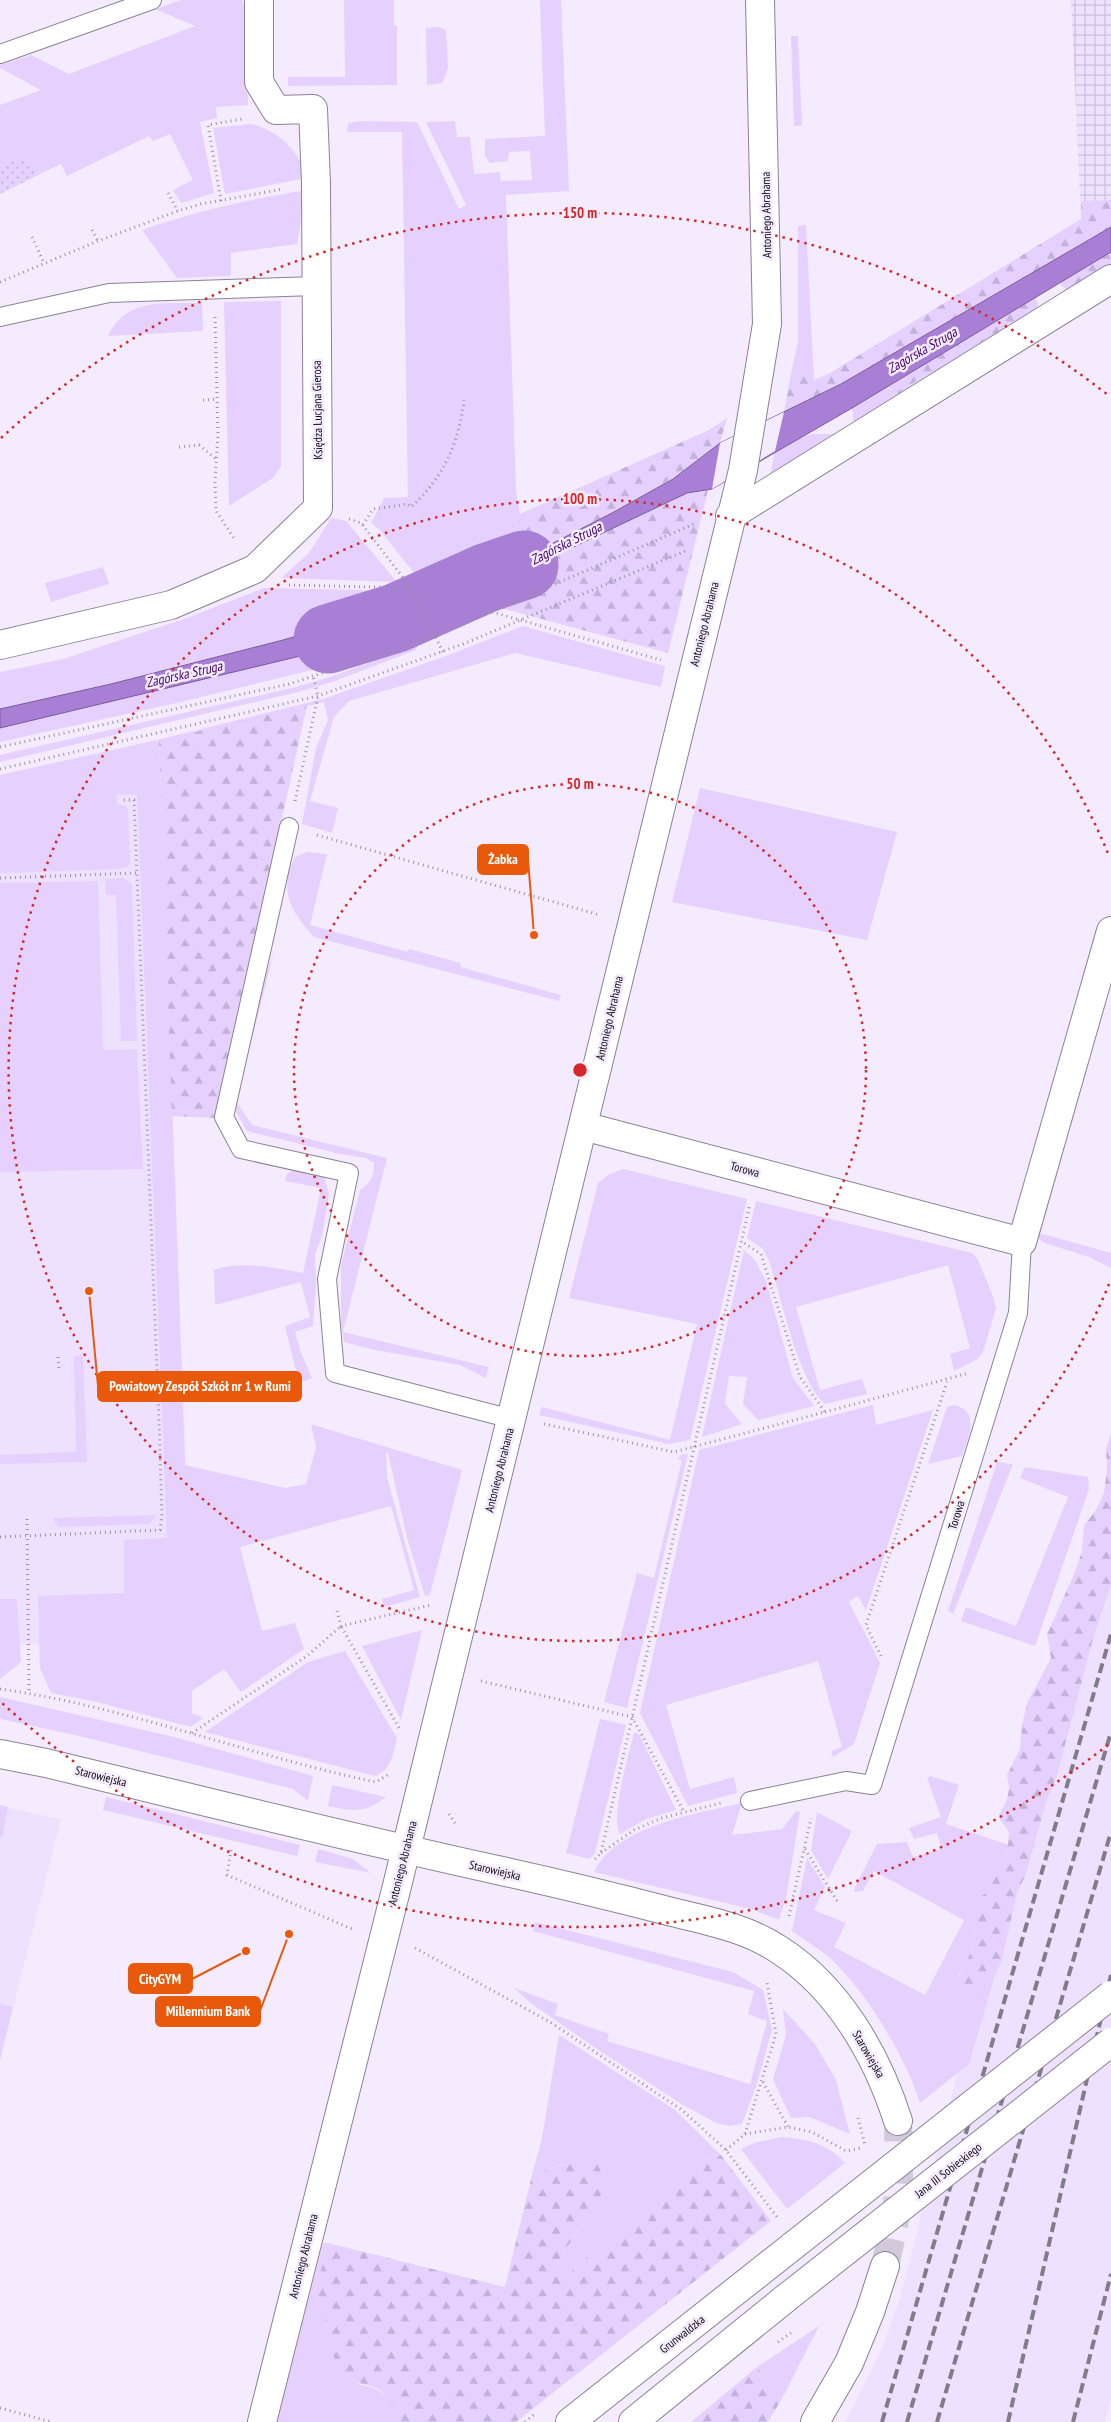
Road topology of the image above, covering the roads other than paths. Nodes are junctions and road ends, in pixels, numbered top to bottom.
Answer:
1 (152, 0) edge
2 (259, 0) edge
3 (760, 0) edge
4 (0, 54) edge
5 (1111, 279) edge
6 (316, 286) junction
7 (0, 317) edge
8 (730, 516) junction
9 (0, 645) edge
10 (289, 827) road end
11 (1111, 931) edge
12 (583, 1126) junction
13 (1022, 1242) junction
14 (512, 1419) junction
15 (0, 1754) edge
16 (750, 1801) road end
17 (406, 1850) junction
18 (1111, 1995) edge
19 (1111, 2042) edge
20 (898, 2121) tunnel mouth
21 (885, 2266) tunnel mouth
22 (262, 2422) edge
23 (570, 2422) edge
24 (633, 2422) edge
25 (815, 2422) edge

1 - 4 lane
2 - 6 street, Księdza Lucjana Gierosa
3 - 8 street, Antoniego Abrahama
5 - 8 street
6 - 7 lane
6 - 9 street, Księdza Lucjana Gierosa
8 - 12 street, Antoniego Abrahama
10 - 14 lane
11 - 13 street, Torowa
12 - 13 street, Torowa
12 - 14 street, Antoniego Abrahama
13 - 16 lane, Torowa
14 - 17 street, Antoniego Abrahama
15 - 17 street, Starowiejska
17 - 20 street, Starowiejska
17 - 22 street, Antoniego Abrahama
18 - 23 street, Grunwaldzka, bridge
19 - 24 street, Jana III Sobieskiego, bridge
21 - 25 street

